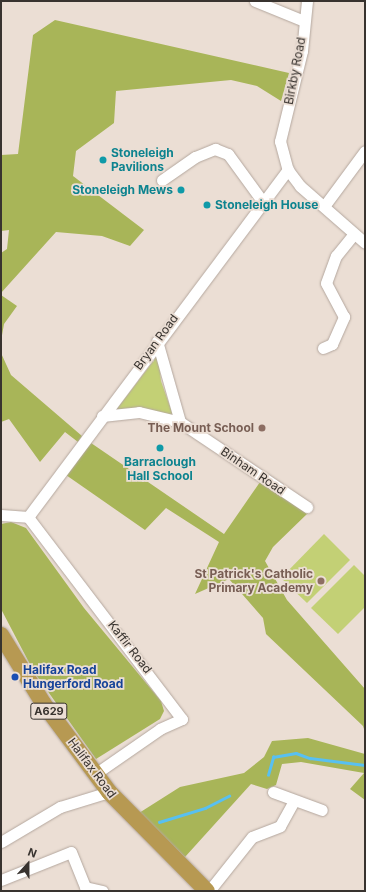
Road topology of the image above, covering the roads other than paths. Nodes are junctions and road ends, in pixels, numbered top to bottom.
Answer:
1 (255, 1) edge
2 (307, 1) edge
3 (304, 21) junction
4 (365, 151) edge
5 (288, 170) junction
6 (162, 180) dead end
7 (264, 202) junction
8 (325, 205) junction
9 (354, 234) junction
10 (365, 243) edge
11 (157, 341) junction
12 (330, 348) dead end
13 (102, 416) junction
14 (180, 422) junction
15 (307, 507) dead end
16 (1, 515) edge
17 (28, 517) junction
18 (1, 635) edge
19 (95, 774) junction
20 (109, 792) junction
21 (273, 792) dead end
22 (294, 801) junction
23 (322, 810) dead end
24 (1, 842) edge
25 (1, 880) edge
26 (103, 891) edge
27 (208, 891) edge

1 - 3 street
2 - 3 street, Birkby Road
3 - 5 street, Birkby Road
4 - 8 street
5 - 7 street, Bryan Road
5 - 8 street
6 - 7 street
7 - 11 street, Bryan Road
8 - 9 street
9 - 10 street
9 - 12 street
11 - 13 street, Bryan Road
11 - 14 street
13 - 14 street, Binham Road
13 - 17 street, Bryan Road
14 - 15 street, Binham Road
16 - 17 street
17 - 19 street, Kaffir Road
18 - 19 highway, Halifax Road / A629
19 - 20 highway, Halifax Road / A629
20 - 24 street
20 - 27 highway, Halifax Road / A629
21 - 22 street
22 - 23 street
22 - 27 street
25 - 26 street

